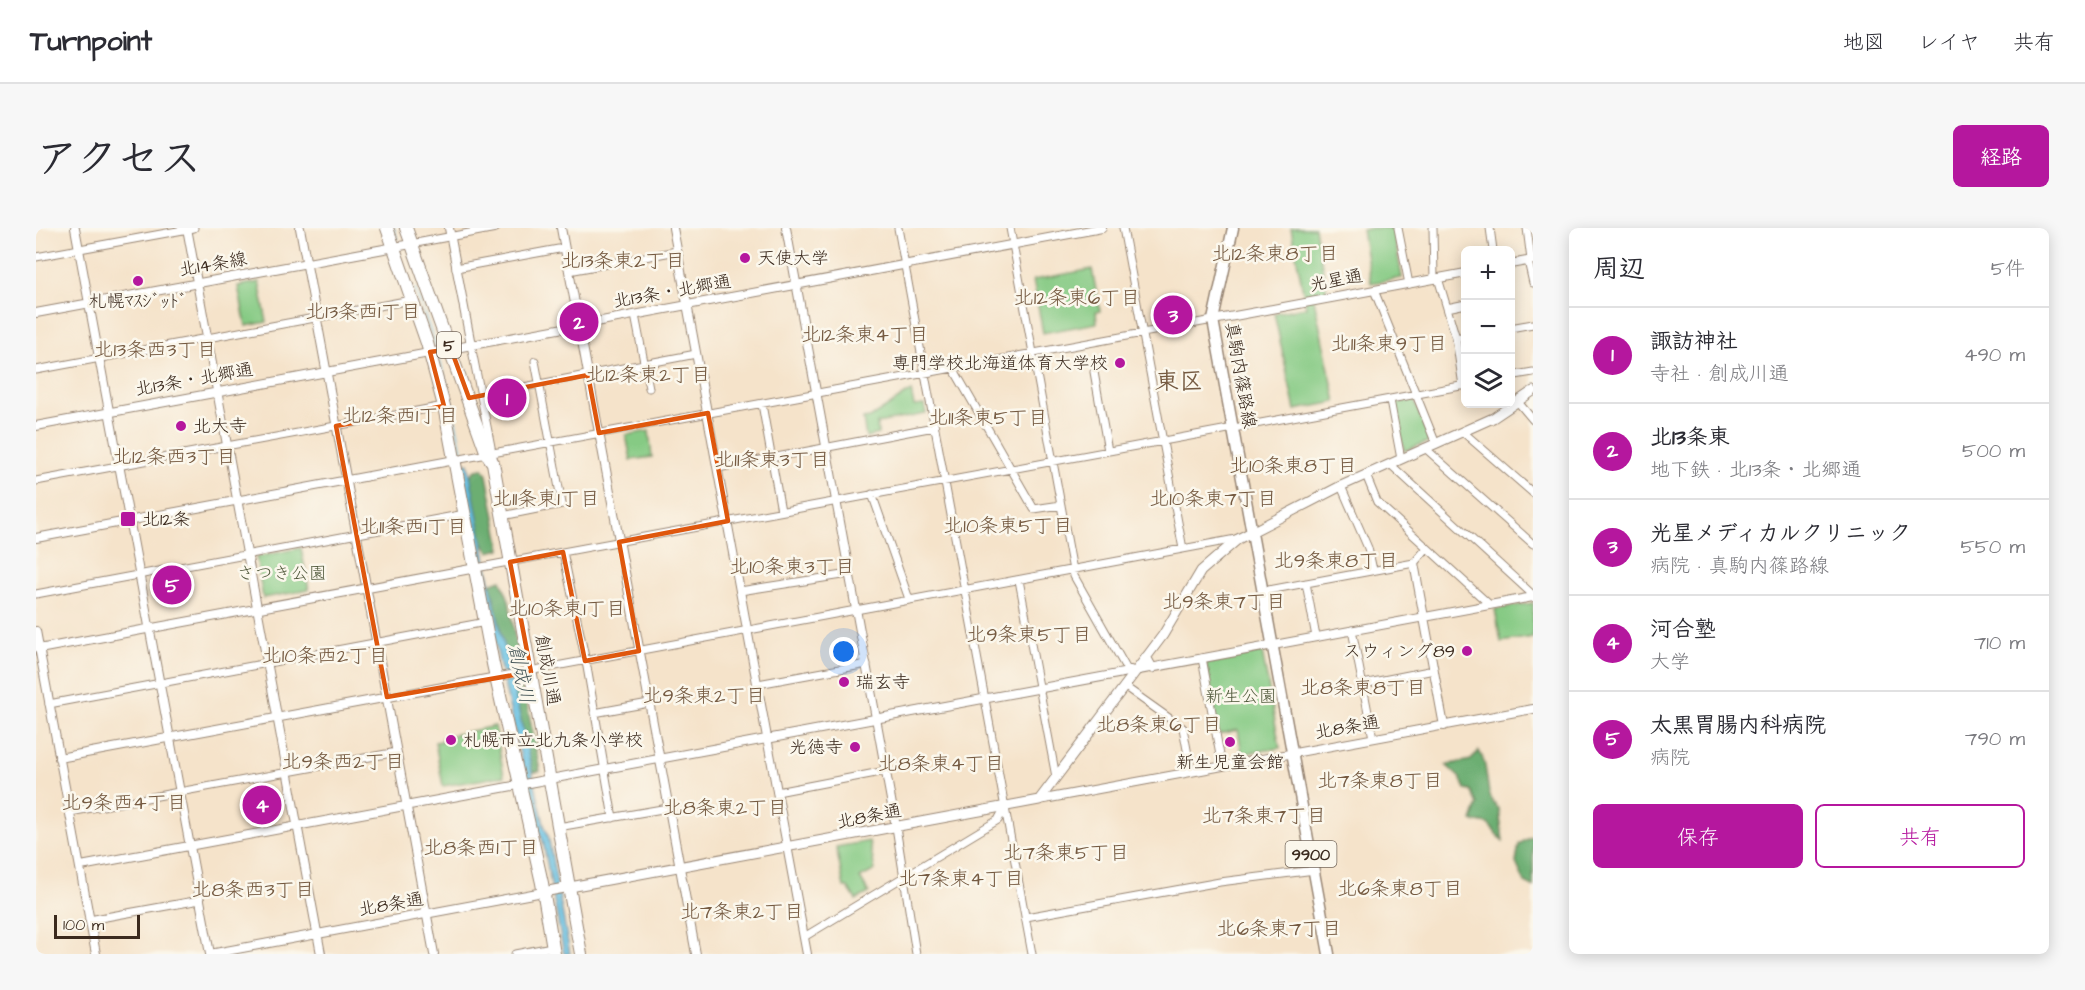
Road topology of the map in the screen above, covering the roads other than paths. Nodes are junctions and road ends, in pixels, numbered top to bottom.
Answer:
1 (75, 228) edge
2 (190, 228) edge
3 (300, 228) edge
4 (387, 228) edge
5 (406, 228) edge
6 (496, 228) edge
7 (561, 228) edge
8 (673, 228) edge
9 (786, 228) edge
10 (898, 228) edge
11 (1010, 228) edge
12 (1102, 228) edge
13 (1123, 228) edge
14 (1233, 228) edge
15 (1398, 228) edge
16 (1433, 228) edge
17 (1490, 228) edge
18 (1527, 228) edge
19 (450, 232) edge
20 (1064, 232) edge
21 (1014, 245) junction
22 (402, 246) junction
23 (1492, 246) edge
24 (564, 248) junction
25 (79, 250) junction
26 (677, 251) junction
27 (36, 257) edge
28 (1531, 260) edge
29 (1515, 263) edge
30 (306, 264) junction
31 (905, 265) junction
32 (456, 268) junction
33 (569, 271) junction
34 (1461, 274) edge
35 (1436, 278) junction
36 (1533, 283) edge
37 (198, 284) junction
38 (1409, 284) junction
39 (796, 285) junction
40 (1374, 290) junction
41 (411, 300) junction
42 (89, 304) junction
43 (687, 305) junction
44 (1461, 305) edge
45 (1447, 308) junction
46 (36, 313) edge
47 (636, 315) junction
48 (316, 318) junction
49 (1213, 320) junction
50 (1533, 324) edge
51 (579, 325) junction
52 (1515, 327) edge
53 (1142, 333) junction
54 (1461, 337) edge
55 (207, 338) junction
56 (1456, 338) junction
57 (471, 345) junction
58 (440, 351) junction
59 (1033, 353) junction
60 (696, 354) junction
61 (99, 358) junction
62 (535, 361) dead end
63 (645, 364) junction
64 (1461, 367) edge
65 (953, 368) junction
66 (36, 370) edge
67 (326, 372) junction
68 (1094, 372) dead end
69 (1533, 372) edge
70 (925, 373) junction
71 (588, 375) junction
72 (1515, 375) edge
73 (539, 384) junction
74 (1461, 386) edge
75 (649, 388) dead end
76 (1533, 391) edge
77 (218, 392) junction
78 (816, 393) junction
79 (1417, 394) junction
80 (482, 395) junction
81 (1390, 400) junction
82 (1518, 402) junction
83 (762, 404) junction
84 (444, 406) junction
85 (109, 412) junction
86 (708, 413) junction
87 (1533, 420) edge
88 (36, 426) edge
89 (336, 426) junction
90 (934, 427) junction
91 (1232, 427) junction
92 (1463, 432) junction
93 (599, 434) junction
94 (1162, 441) junction
95 (550, 442) junction
96 (1436, 444) junction
97 (228, 446) junction
98 (826, 448) junction
99 (1425, 448) junction
100 (1108, 451) junction
101 (491, 457) junction
102 (772, 457) junction
103 (461, 459) junction
104 (1401, 459) junction
105 (1053, 461) junction
106 (1390, 464) junction
107 (119, 466) junction
108 (718, 468) junction
109 (1011, 470) junction
110 (1366, 475) junction
111 (346, 480) junction
112 (36, 481) edge
113 (944, 481) junction
114 (1341, 486) junction
115 (1533, 493) edge
116 (872, 494) junction
117 (238, 500) junction
118 (836, 502) junction
119 (1060, 505) junction
120 (781, 511) junction
121 (465, 514) junction
122 (502, 516) junction
123 (129, 520) junction
124 (728, 521) junction
125 (1251, 533) junction
126 (357, 535) junction
127 (36, 538) edge
128 (1238, 539) junction
129 (619, 542) junction
130 (1533, 544) edge
131 (1183, 549) junction
132 (1427, 549) junction
133 (563, 552) junction
134 (248, 555) junction
135 (510, 562) junction
136 (1414, 563) junction
137 (482, 567) junction
138 (1073, 570) junction
139 (1373, 570) junction
140 (139, 574) junction
141 (849, 574) junction
142 (1019, 580) junction
143 (1306, 583) junction
144 (367, 589) junction
145 (965, 589) junction
146 (740, 591) junction
147 (1263, 591) junction
148 (36, 594) edge
149 (1533, 596) edge
150 (909, 599) junction
151 (1490, 605) junction
152 (258, 609) junction
153 (856, 609) junction
154 (1424, 617) junction
155 (486, 622) junction
156 (149, 629) junction
157 (747, 630) junction
158 (1352, 630) junction
159 (36, 631) edge
160 (1316, 637) junction
161 (376, 643) junction
162 (1273, 645) junction
163 (39, 649) junction
164 (639, 651) junction
165 (1146, 657) junction
166 (1202, 658) junction
167 (585, 661) junction
168 (268, 663) junction
169 (867, 664) junction
170 (1152, 668) junction
171 (1434, 670) junction
172 (1134, 671) junction
173 (531, 672) junction
174 (504, 676) junction
175 (159, 683) junction
176 (758, 684) junction
177 (1363, 684) junction
178 (1124, 686) junction
179 (1039, 688) junction
180 (387, 697) junction
181 (985, 699) junction
182 (649, 703) junction
183 (49, 704) junction
184 (1533, 709) edge
185 (594, 713) junction
186 (278, 717) junction
187 (876, 719) junction
188 (1444, 726) junction
189 (169, 737) junction
190 (1373, 738) junction
191 (768, 739) junction
192 (397, 752) junction
193 (1293, 753) junction
194 (59, 758) junction
195 (659, 759) junction
196 (1222, 766) junction
197 (604, 769) junction
198 (886, 771) junction
199 (1191, 771) junction
200 (288, 772) junction
201 (1056, 777) junction
202 (550, 779) junction
203 (527, 784) junction
204 (179, 792) junction
205 (777, 792) junction
206 (1039, 800) junction
207 (407, 806) junction
208 (1005, 807) junction
209 (668, 808) junction
210 (70, 812) junction
211 (613, 818) junction
212 (298, 826) junction
213 (558, 827) junction
214 (896, 827) junction
215 (189, 846) junction
216 (787, 847) junction
217 (81, 866) junction
218 (679, 867) junction
219 (1314, 870) junction
220 (903, 877) junction
221 (556, 890) junction
222 (200, 900) junction
223 (427, 914) junction
224 (1026, 917) junction
225 (89, 920) junction
226 (317, 934) junction
227 (804, 937) junction
228 (553, 951) edge
229 (96, 954) edge
230 (210, 954) edge
231 (321, 954) edge
232 (434, 954) edge
233 (515, 954) edge
234 (581, 954) edge
235 (696, 954) edge
236 (807, 954) edge
237 (916, 954) edge
238 (1032, 954) edge
239 (1329, 954) edge

1 - 25 street
2 - 25 street
2 - 37 street
3 - 30 street
4 - 22 highway, 創成川通 / 5
5 - 22 highway, 創成川通 / 5
6 - 19 street, 北14条線
7 - 24 street
8 - 26 street
9 - 39 street
10 - 31 street
11 - 21 street
12 - 20 street, 北13条・北郷通
13 - 53 street
14 - 49 main road, 真駒内篠路線 / 9900
15 - 38 street
16 - 35 street
17 - 23 street
18 - 28 street
19 - 22 street, 北14条線
19 - 32 street
20 - 21 street, 北13条・北郷通
21 - 31 street, 北13条・北郷通
21 - 59 street
22 - 30 street, 北14条線
22 - 41 highway, 創成川通 / 5
22 - 58 highway, 創成川通 / 5
24 - 32 street
24 - 33 street
25 - 27 street
25 - 42 street
26 - 33 street
26 - 43 street
28 - 29 street
28 - 36 street
30 - 37 street, 北14条線
30 - 48 street
31 - 39 street, 北13条・北郷通
31 - 70 street
32 - 57 street
33 - 51 street
34 - 35 street, 光星通
35 - 38 street, 光星通
35 - 45 street
37 - 42 street, 北14条線
37 - 55 street
38 - 40 street, 光星通
39 - 43 street, 北13条・北郷通
39 - 78 street
40 - 49 street, 光星通
40 - 79 street
41 - 48 street
41 - 58 highway, 創成川通 / 5
42 - 46 street, 北14条線
42 - 61 street
43 - 47 street, 北13条・北郷通
43 - 60 street
44 - 45 street
45 - 56 street
47 - 51 street, 北13条・北郷通
47 - 63 street
48 - 55 street
48 - 67 street
49 - 53 street
49 - 91 main road, 真駒内篠路線 / 9900
50 - 52 street
51 - 57 street, 北13条・北郷通
51 - 71 street
53 - 59 street
53 - 94 street
54 - 56 street
55 - 61 street
55 - 77 street
56 - 64 street
57 - 58 street, 北13条・北郷通
57 - 80 street
58 - 67 street, 北13条・北郷通
58 - 84 highway, 創成川通 / 5
58 - 101 highway, 創成川通 / 5
59 - 65 street
59 - 105 street
60 - 63 street
60 - 86 street
61 - 66 street
61 - 85 street
62 - 73 street
63 - 71 street
63 - 75 street
65 - 70 street
65 - 109 street
67 - 77 street, 北13条・北郷通
67 - 89 street
68 - 100 street
69 - 72 street
70 - 78 street
70 - 90 street
71 - 73 street
71 - 93 street
73 - 80 street
73 - 95 street
74 - 79 street
76 - 82 main road
77 - 85 street, 北13条・北郷通
77 - 97 street
78 - 83 street
78 - 98 street
79 - 81 street
79 - 96 street
80 - 101 street
81 - 91 street
81 - 104 street
82 - 87 street
82 - 92 main road
83 - 86 street
83 - 102 street
84 - 89 street
84 - 103 highway, 創成川通 / 5
85 - 88 street, 北13条・北郷通
85 - 107 street
86 - 93 street
86 - 108 street
89 - 97 street
89 - 111 street
90 - 98 street
90 - 113 street
91 - 94 street
91 - 125 main road, 真駒内篠路線 / 9900
92 - 96 main road
92 - 115 street
93 - 95 street
93 - 129 street
94 - 100 street
94 - 131 street
95 - 101 street
95 - 122 street
96 - 99 main road
97 - 107 street
97 - 117 street
98 - 102 street
98 - 118 street
99 - 104 main road
99 - 130 street
100 - 105 street
101 - 103 street
101 - 122 highway, 創成川通 / 5
102 - 108 street
102 - 120 street
103 - 111 street
103 - 121 highway, 創成川通 / 5
104 - 106 main road
105 - 109 street
105 - 119 street
106 - 110 main road
106 - 149 street
107 - 112 street
107 - 123 street
108 - 124 street
109 - 113 street
109 - 119 street
110 - 114 main road
110 - 132 street
111 - 117 street
111 - 126 street
113 - 116 street
113 - 145 street
114 - 125 main road
114 - 139 street
116 - 118 street
116 - 150 street
117 - 123 street
117 - 134 street
118 - 120 street
118 - 141 street
119 - 138 street
120 - 124 street
121 - 126 street
121 - 137 highway, 創成川通 / 5
122 - 135 highway, 創成川通 / 5
123 - 127 street
123 - 140 street
124 - 129 street
124 - 146 street
125 - 128 main road
125 - 147 main road, 真駒内篠路線 / 9900
126 - 134 street
126 - 144 street
128 - 131 street
128 - 165 main road
129 - 133 street
129 - 164 street
131 - 138 street
132 - 136 street
132 - 151 street
133 - 135 street
133 - 167 street
134 - 140 street
134 - 152 street
135 - 137 street
135 - 173 highway, 創成川通 / 5
136 - 139 street
136 - 154 street
137 - 144 street
137 - 155 highway, 創成川通 / 5
138 - 142 street
138 - 172 street
139 - 143 street
140 - 148 street
140 - 156 street
141 - 146 street
141 - 153 street
142 - 145 street
142 - 179 street
143 - 147 street
143 - 160 street
144 - 152 street
144 - 161 street
145 - 150 street
145 - 181 street
146 - 157 street
147 - 162 main road, 真駒内篠路線 / 9900
149 - 151 street
150 - 153 street
151 - 154 street
152 - 156 street
152 - 168 street
153 - 157 street
153 - 169 street
154 - 158 street
154 - 171 street
155 - 161 street
155 - 174 highway, 創成川通 / 5
156 - 163 street
156 - 175 street
157 - 164 street
157 - 176 street
158 - 160 street
158 - 177 street
159 - 163 street
160 - 162 street
161 - 168 street
161 - 180 street
162 - 166 street
162 - 193 main road, 真駒内篠路線 / 9900
163 - 183 street
164 - 167 street
164 - 182 street
165 - 170 main road
165 - 172 main road
166 - 170 street
166 - 196 street
167 - 173 street
167 - 185 street
168 - 175 street
168 - 186 street
169 - 176 street
169 - 187 street
170 - 172 street
171 - 177 street
171 - 188 street
172 - 178 main road
172 - 179 street
173 - 174 street
173 - 202 highway, 創成川通 / 5
174 - 180 street
174 - 203 highway, 創成川通 / 5
175 - 183 street
175 - 189 street
176 - 191 street
177 - 190 street
178 - 199 street
178 - 201 main road
179 - 181 street
179 - 201 street
180 - 186 street
180 - 192 street
181 - 187 street
181 - 208 street
182 - 185 street
182 - 195 street
183 - 194 street
184 - 188 street, 北8条通
185 - 197 street
186 - 189 street
186 - 200 street
187 - 191 street
187 - 198 street
188 - 190 street, 北8条通
189 - 194 street
189 - 204 street
190 - 193 street, 北8条通
191 - 195 street
191 - 205 street
192 - 200 street
192 - 207 street
193 - 196 street, 北8条通
193 - 219 main road, 真駒内篠路線 / 9900
194 - 210 street
195 - 197 street
195 - 209 street
196 - 199 street, 北8条通
197 - 202 street
197 - 211 street
198 - 205 street
198 - 214 street
199 - 206 street, 北8条通
200 - 204 street
200 - 212 street
201 - 206 main road
202 - 203 street
202 - 213 highway, 創成川通 / 5
203 - 207 street
203 - 221 highway, 創成川通 / 5
204 - 210 street
204 - 215 street
205 - 216 street
206 - 208 main road, 北8条通
207 - 212 street
207 - 223 street
208 - 214 main road, 北8条通
208 - 220 street
208 - 224 street
209 - 211 street
209 - 218 street
210 - 217 street
211 - 213 street
212 - 215 street
212 - 226 street
213 - 221 highway, 創成川通 / 5
214 - 216 main road, 北8条通
214 - 220 street
215 - 217 street
215 - 222 street
216 - 218 main road, 北8条通
216 - 227 street
217 - 225 street
218 - 221 main road, 北8条通
218 - 235 street
219 - 224 street
219 - 239 main road, 真駒内篠路線 / 9900
220 - 227 street
220 - 237 street
221 - 223 street, 北8条通
221 - 228 highway, 創成川通 / 5
221 - 234 highway, 創成川通 / 5
222 - 225 street
222 - 230 street
223 - 226 street, 北8条通
223 - 232 street
224 - 238 street
225 - 229 street
226 - 230 street, 北8条通
226 - 231 street
227 - 236 street
228 - 233 street

